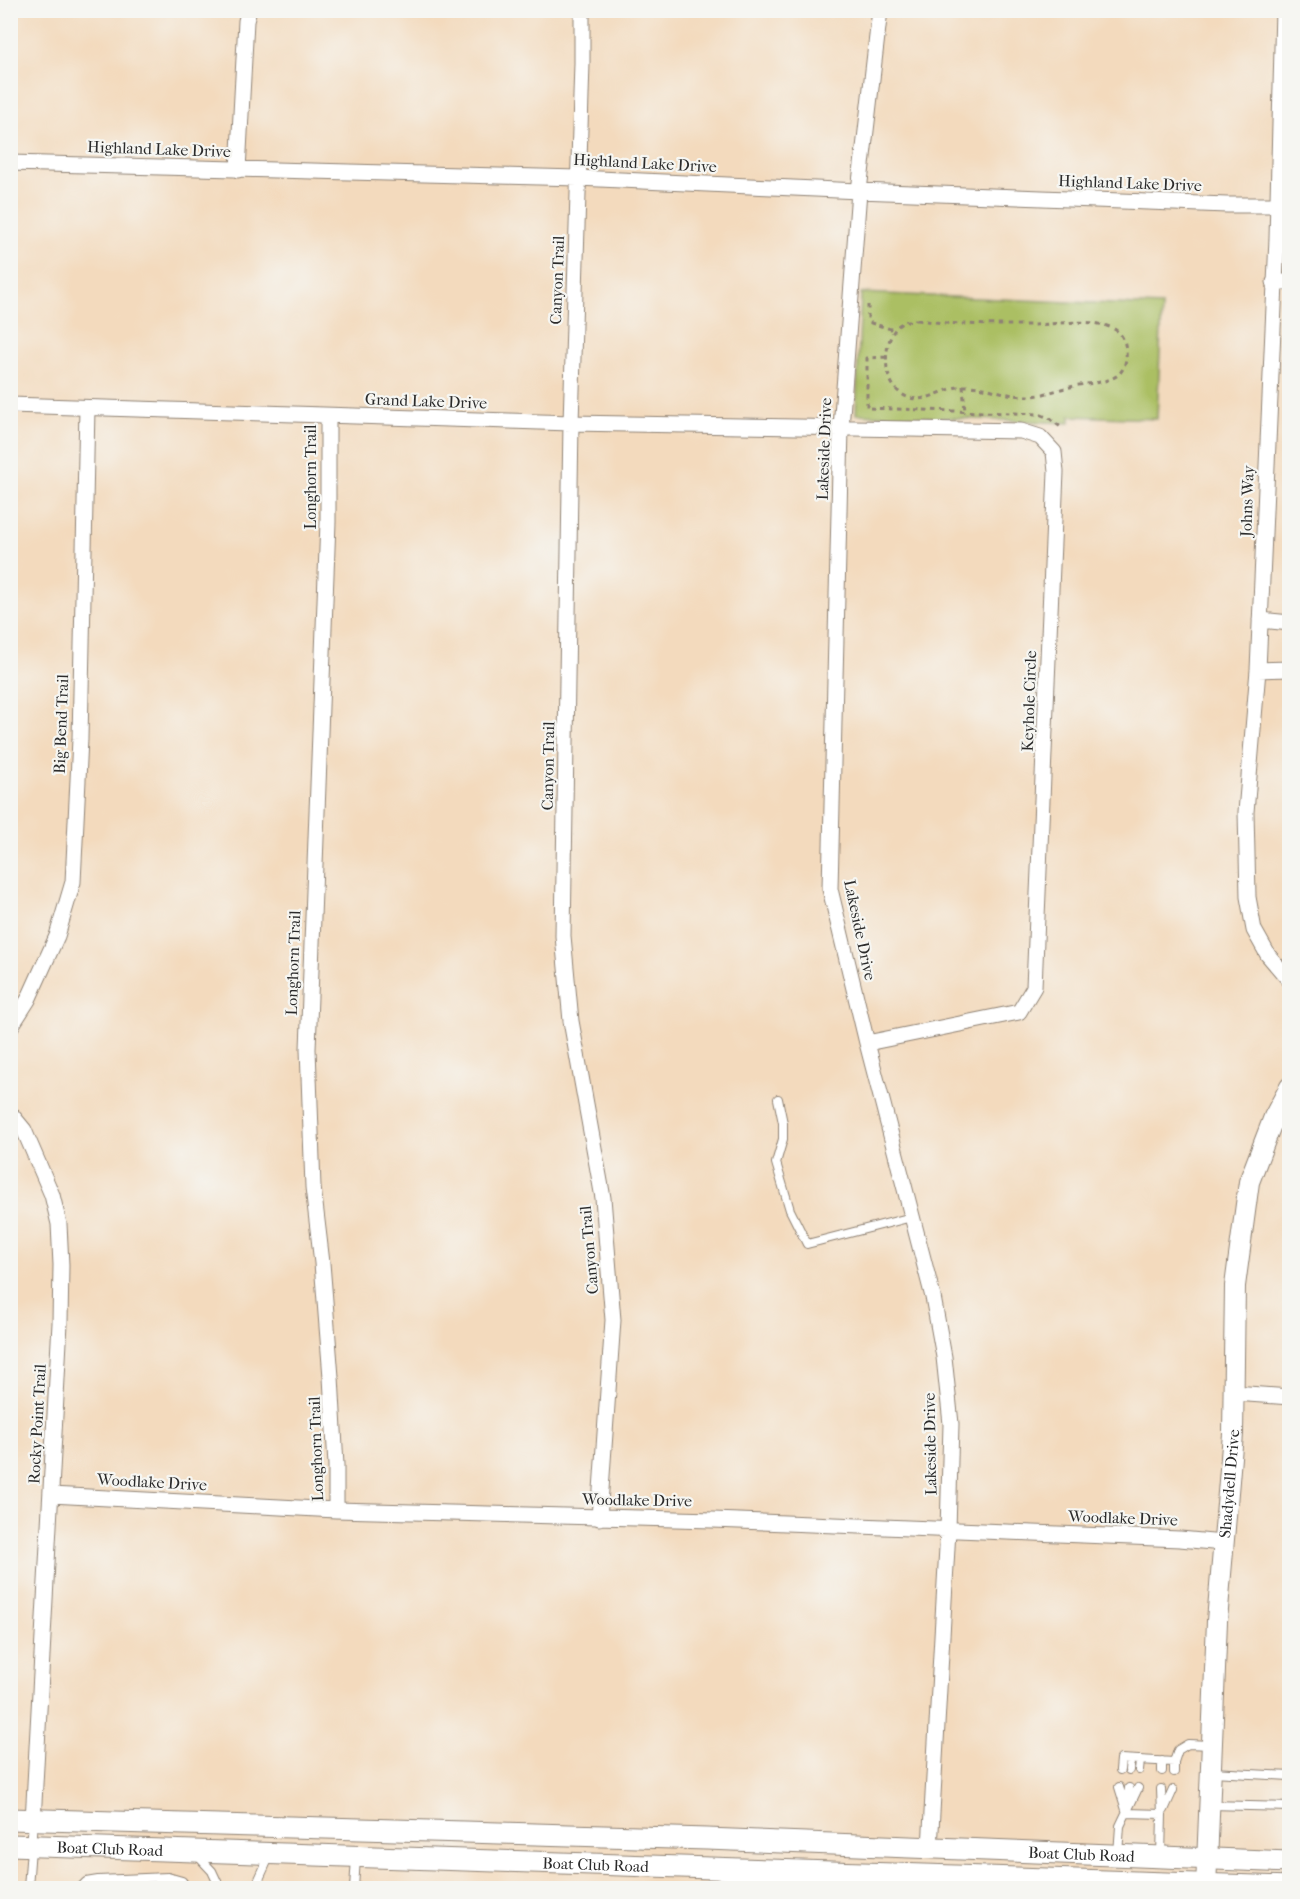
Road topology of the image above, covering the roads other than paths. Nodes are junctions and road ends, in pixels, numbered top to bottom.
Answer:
1 (249, 10) edge
2 (582, 10) edge
3 (880, 10) edge
4 (1283, 10) edge
5 (10, 162) edge
6 (238, 170) junction
7 (578, 178) junction
8 (859, 191) junction
9 (1278, 205) junction
10 (1283, 239) edge
11 (1282, 282) edge
12 (10, 405) edge
13 (87, 408) junction
14 (328, 416) junction
15 (571, 423) junction
16 (841, 428) junction
17 (1260, 620) junction
18 (1290, 623) edge
19 (1290, 669) edge
20 (1258, 670) junction
21 (1290, 981) edge
22 (10, 1028) edge
23 (867, 1043) junction
24 (1290, 1088) edge
25 (778, 1098) dead end
26 (10, 1113) edge
27 (912, 1217) junction
28 (1234, 1394) junction
29 (1290, 1397) edge
30 (51, 1495) junction
31 (336, 1510) junction
32 (599, 1518) junction
33 (948, 1530) junction
34 (1223, 1543) junction
35 (1212, 1745) junction
36 (1130, 1760) junction
37 (1140, 1760) junction
38 (1162, 1761) junction
39 (1174, 1762) junction
40 (1120, 1770) dead end
41 (1130, 1770) dead end
42 (1139, 1770) dead end
43 (1162, 1772) dead end
44 (1174, 1772) dead end
45 (1211, 1772) junction
46 (1290, 1776) edge
47 (1119, 1787) dead end
48 (1129, 1788) dead end
49 (1138, 1788) dead end
50 (1161, 1789) dead end
51 (1173, 1790) dead end
52 (1210, 1805) junction
53 (1290, 1808) edge
54 (1127, 1813) junction
55 (1162, 1814) junction
56 (10, 1820) edge
57 (33, 1821) junction
58 (21, 1845) edge
59 (930, 1848) junction
60 (194, 1852) junction
61 (270, 1855) junction
62 (356, 1856) junction
63 (1118, 1856) junction
64 (1161, 1857) junction
65 (1207, 1859) junction
66 (1290, 1862) edge
67 (98, 1880) junction
68 (1114, 1885) edge
69 (1206, 1887) edge
70 (1290, 1887) edge
71 (28, 1888) edge
72 (80, 1888) edge
73 (111, 1888) edge
74 (187, 1888) edge
75 (220, 1888) edge
76 (255, 1888) edge
77 (354, 1888) edge

1 - 6 street
2 - 7 street, Canyon Trail
3 - 8 street, Lakeside Drive
4 - 9 street, Johns Way
5 - 6 street, Highland Lake Drive
6 - 7 street, Highland Lake Drive
7 - 8 street, Highland Lake Drive
7 - 15 street, Canyon Trail
8 - 9 street, Highland Lake Drive
8 - 16 street, Lakeside Drive
9 - 10 street, Johns Way
10 - 11 street, Johns Way
11 - 17 street, Johns Way
12 - 13 street, Grand Lake Drive
13 - 14 street, Grand Lake Drive
13 - 22 street, Big Bend Trail
14 - 15 street, Grand Lake Drive
14 - 31 street, Longhorn Trail
15 - 16 street, Grand Lake Drive
15 - 32 street, Canyon Trail
16 - 23 street, Lakeside Drive
16 - 23 street, Keyhole Circle
17 - 18 street
17 - 20 street, Johns Way
19 - 20 street
20 - 21 street, Johns Way
23 - 27 street, Lakeside Drive
24 - 28 street, Shadydell Drive
25 - 27 lane
26 - 30 street, Rocky Point Trail
27 - 33 street, Lakeside Drive
28 - 29 street
28 - 34 street, Shadydell Drive
30 - 31 street, Woodlake Drive
30 - 57 street, Rocky Point Trail
31 - 32 street, Woodlake Drive
32 - 33 street, Woodlake Drive
33 - 34 street, Woodlake Drive
33 - 59 street, Lakeside Drive
34 - 35 street, Shadydell Drive
35 - 39 lane
35 - 45 street, Shadydell Drive
36 - 37 lane
36 - 40 lane
36 - 41 lane
37 - 38 lane
37 - 42 lane
38 - 39 lane
38 - 43 lane
39 - 44 lane
45 - 46 lane
45 - 52 street, Shadydell Drive
47 - 54 lane
48 - 54 lane
49 - 54 lane
50 - 55 lane
51 - 55 lane
52 - 53 lane
52 - 65 street, Shadydell Drive
54 - 55 lane
54 - 63 lane
55 - 64 lane
56 - 57 main road, Boat Club Road
57 - 58 lane
57 - 59 main road, Boat Club Road
58 - 60 main road, Boat Club Road
58 - 71 lane
59 - 63 main road, Boat Club Road
60 - 61 main road, Boat Club Road
60 - 75 lane
61 - 62 main road, Boat Club Road
61 - 76 lane
62 - 68 main road, Boat Club Road
62 - 77 lane
63 - 64 main road, Boat Club Road
64 - 65 main road, Boat Club Road
65 - 66 main road, Boat Club Road
65 - 69 street, Shadydell Drive
67 - 72 lane
67 - 73 lane
67 - 74 lane
68 - 69 main road, Boat Club Road
69 - 70 main road, Boat Club Road

